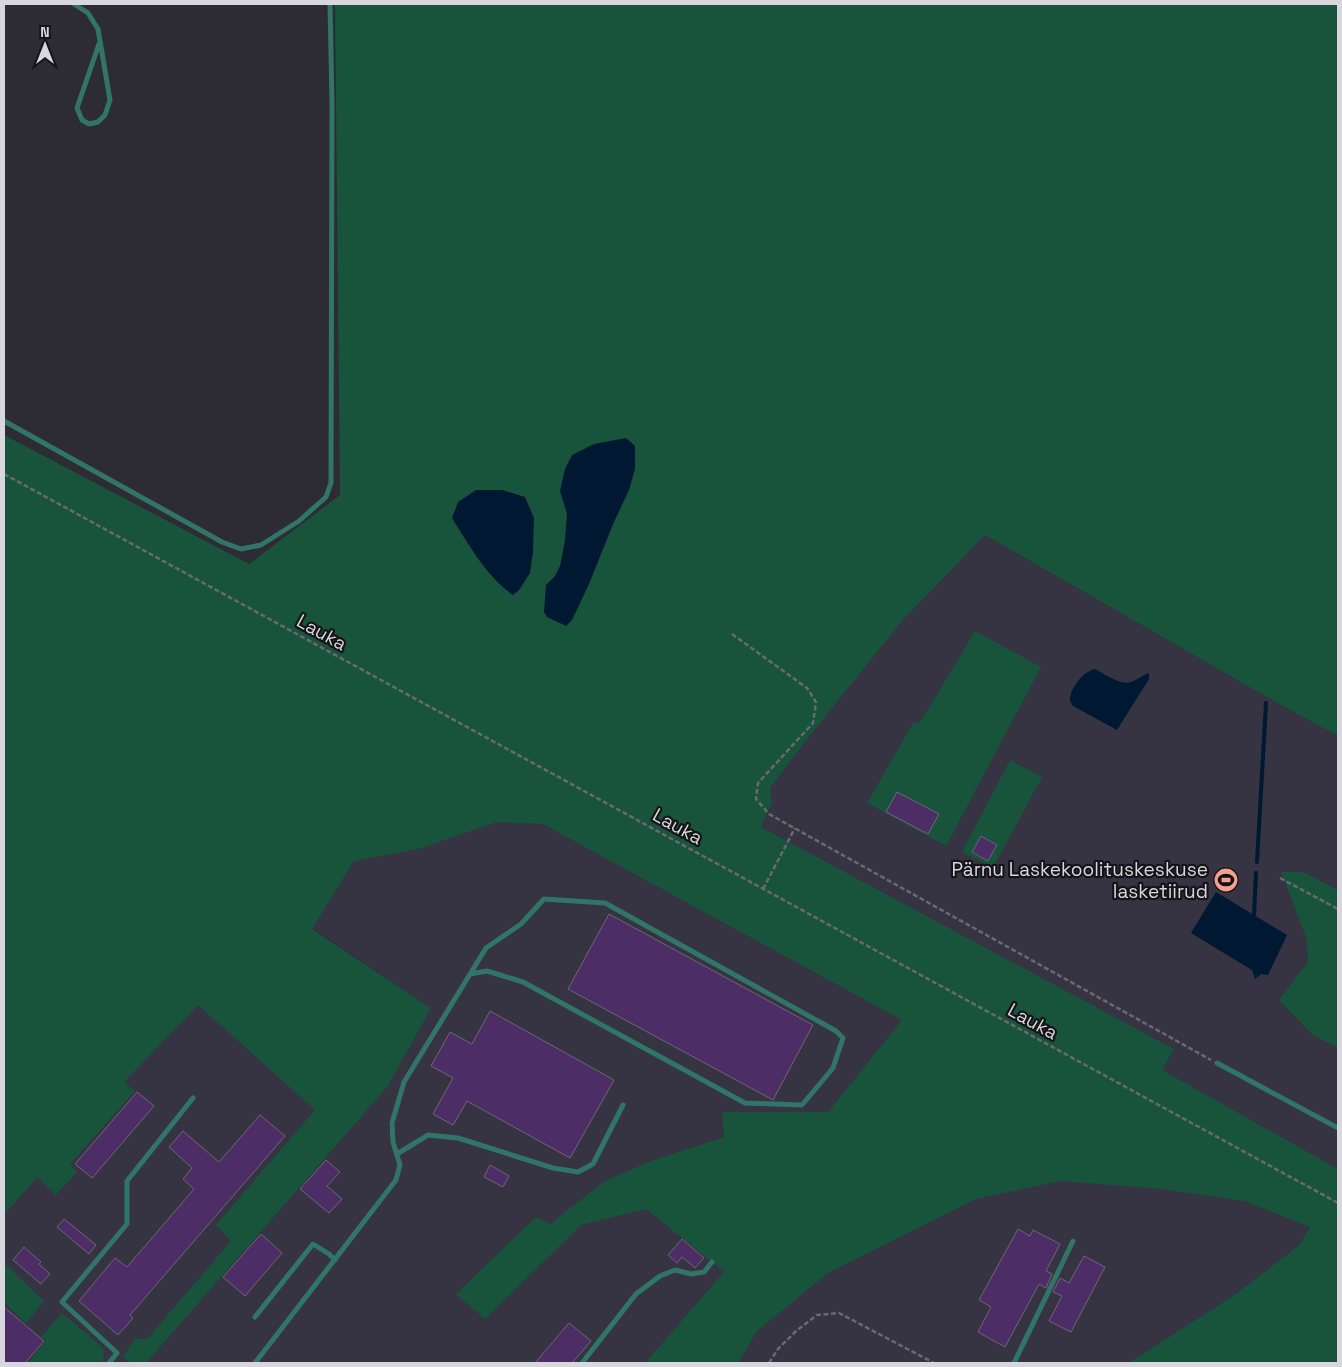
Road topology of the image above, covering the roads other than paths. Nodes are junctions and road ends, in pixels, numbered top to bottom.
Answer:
1 (74, 4) edge
2 (330, 4) edge
3 (100, 44) junction
4 (4, 422) edge
5 (470, 974) junction
6 (1217, 1063) road end
7 (193, 1098) dead end
8 (623, 1105) dead end
9 (1338, 1128) edge
10 (397, 1154) junction
11 (1073, 1241) dead end
12 (335, 1260) junction
13 (712, 1262) dead end
14 (255, 1317) dead end
15 (109, 1363) edge
16 (255, 1363) edge
17 (582, 1363) edge
18 (1014, 1363) edge

1 - 3 lane
2 - 4 lane
3 - 3 lane
5 - 5 lane
5 - 10 lane
6 - 9 lane
7 - 15 lane
8 - 10 lane
10 - 12 lane
11 - 18 lane
12 - 14 lane
12 - 16 lane
13 - 17 lane

